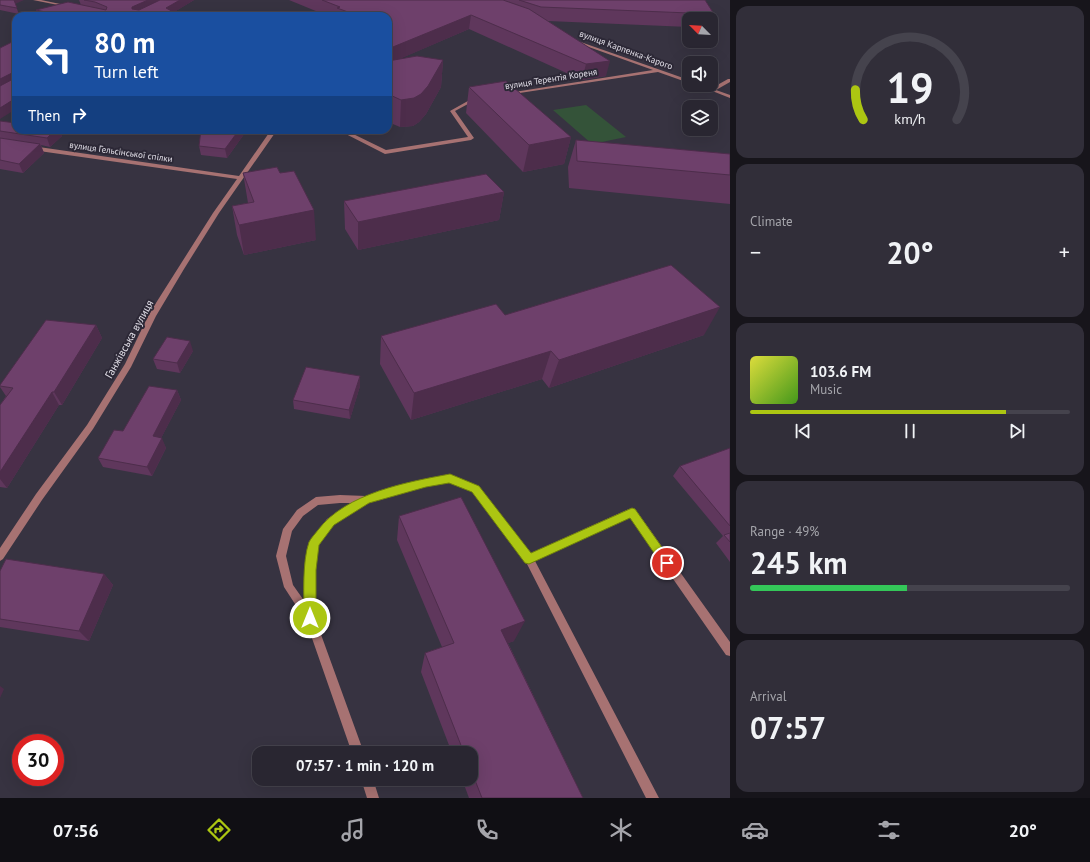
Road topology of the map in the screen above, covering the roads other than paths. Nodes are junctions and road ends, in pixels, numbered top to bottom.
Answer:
1 (35, 0) edge
2 (74, 8) edge
3 (570, 38) edge
4 (657, 71) junction
5 (682, 80) edge
6 (730, 80) edge
7 (718, 87) edge
8 (717, 92) edge
9 (505, 95) edge
10 (730, 97) edge
11 (483, 98) edge
12 (271, 134) edge
13 (349, 134) edge
14 (23, 146) edge
15 (240, 178) junction
16 (366, 500) junction
17 (0, 556) edge
18 (529, 559) junction
19 (310, 618) junction
20 (730, 651) edge
21 (356, 746) edge
22 (369, 786) edge
23 (373, 798) edge
24 (653, 798) edge

1 - 2 street
3 - 4 street, вулиця Карпенка-Карого
4 - 5 street, вулиця Карпенка-Карого
4 - 9 street, вулиця Терентія Кореня
6 - 7 street
8 - 10 street
11 - 13 street
12 - 15 street, Ганжівська вулиця
14 - 15 street, вулиця Гельсінської спілки
15 - 17 street, Ганжівська вулиця
16 - 18 street
16 - 19 street
16 - 19 street
18 - 20 street
18 - 24 street
19 - 21 street
22 - 23 street

